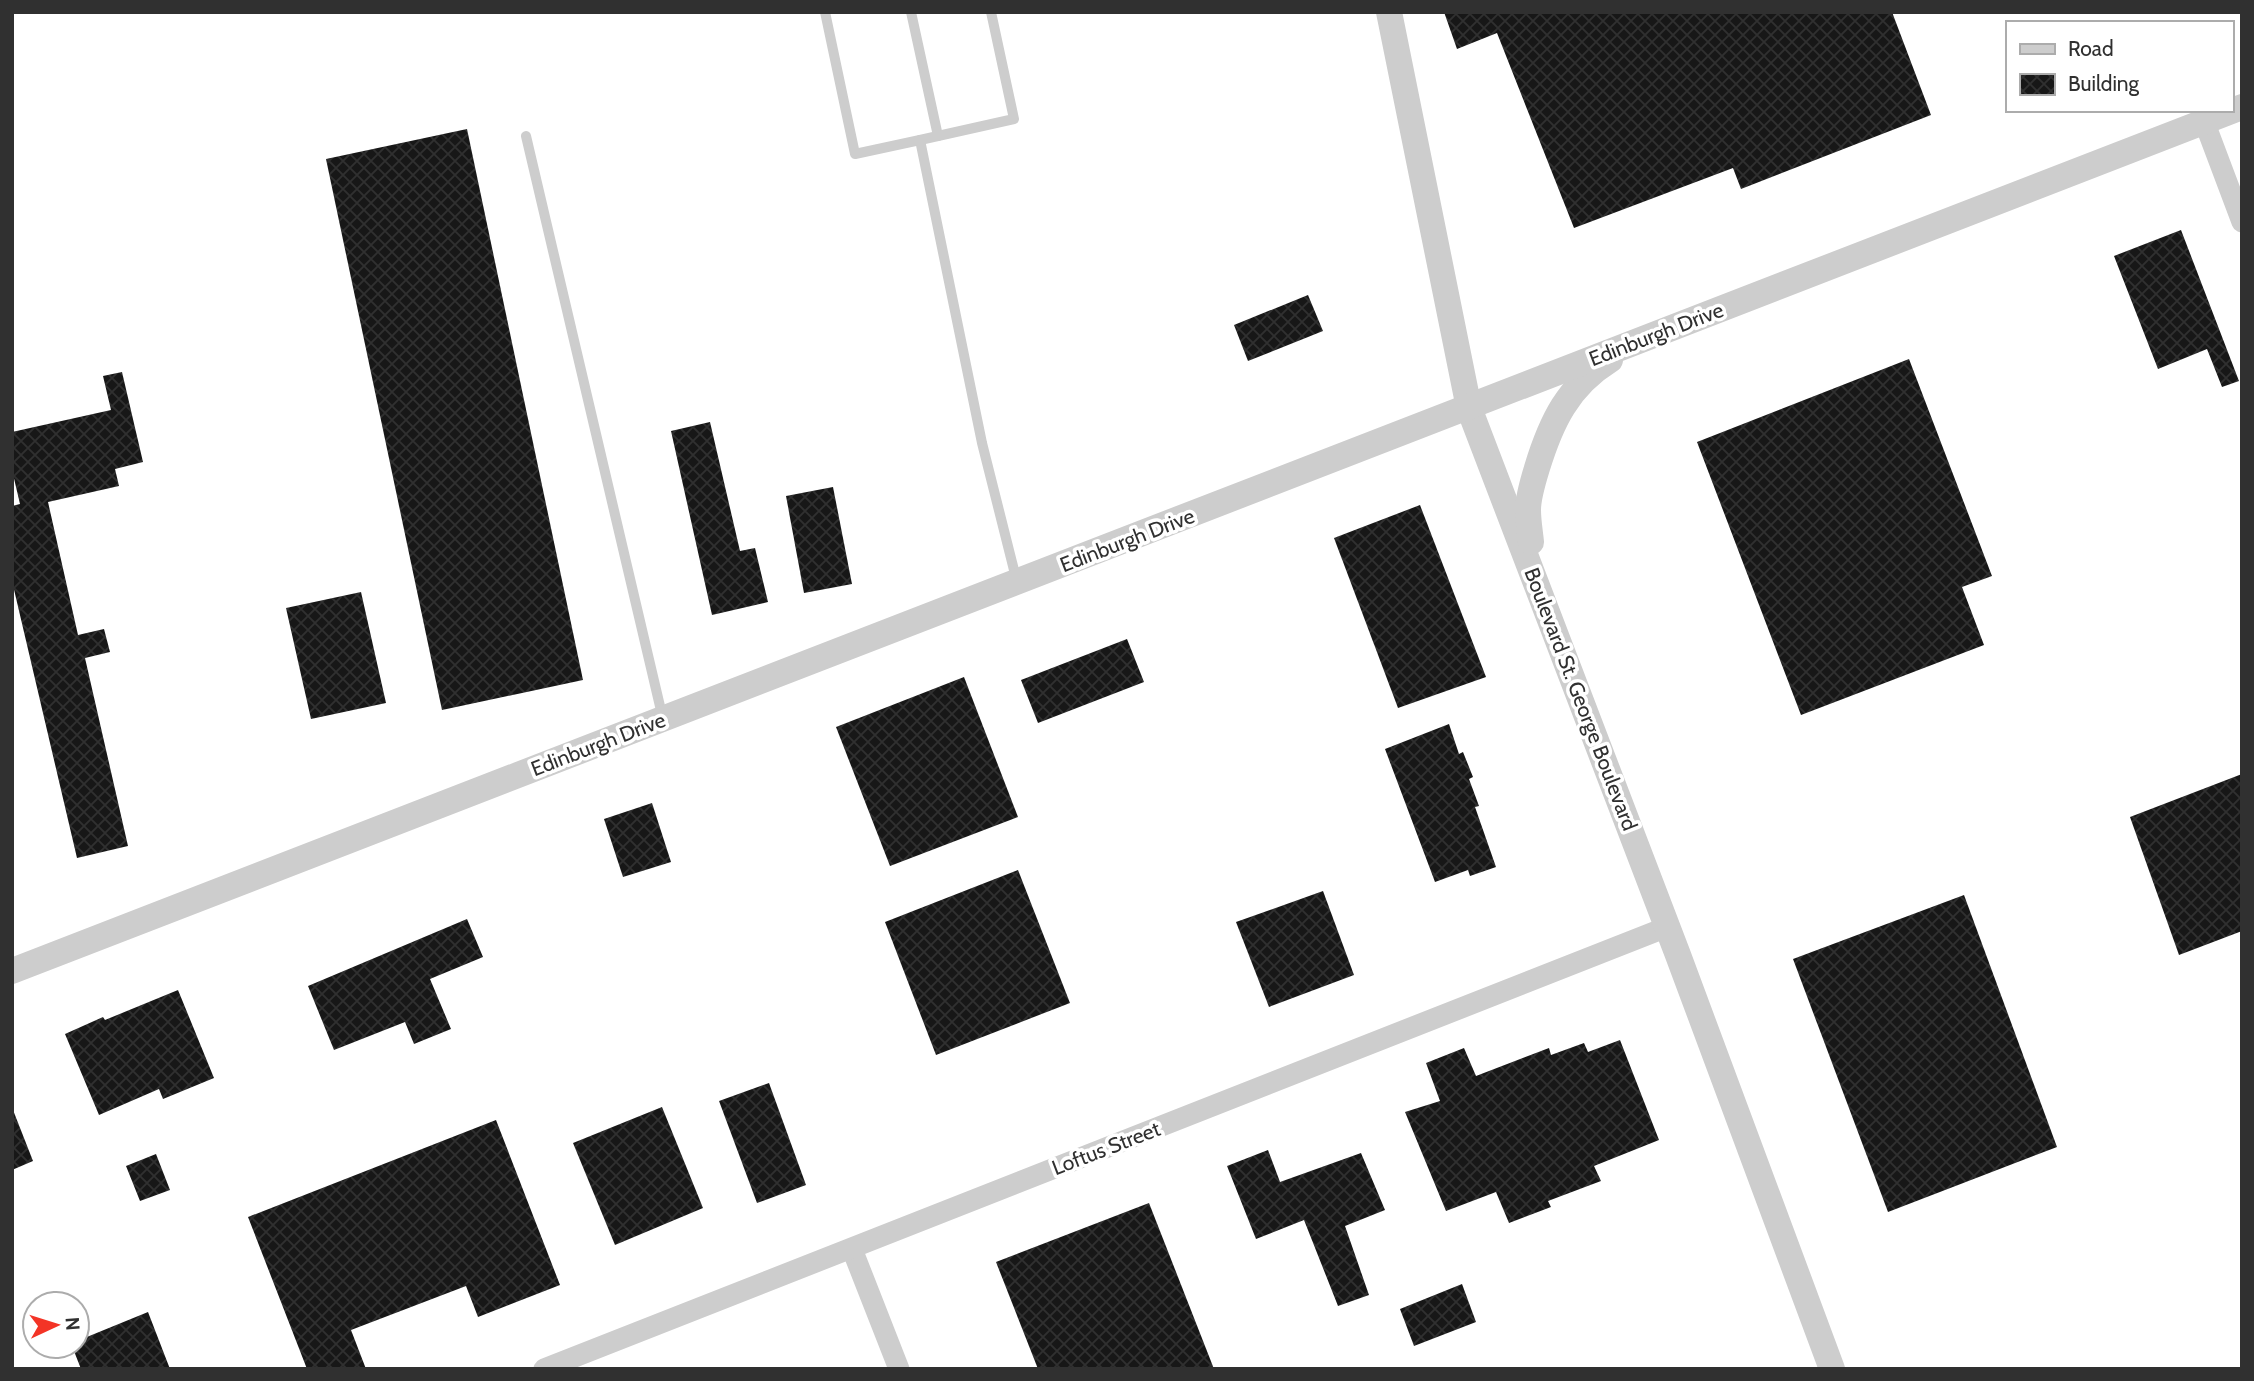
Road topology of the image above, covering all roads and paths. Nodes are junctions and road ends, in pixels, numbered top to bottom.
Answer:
1 (825, 12) edge
2 (911, 12) edge
3 (991, 12) edge
4 (1389, 12) edge
5 (2228, 112) edge
6 (2204, 121) junction
7 (526, 136) dead end
8 (938, 136) junction
9 (920, 139) junction
10 (2242, 222) edge
11 (1642, 340) junction
12 (1469, 408) junction
13 (1534, 575) junction
14 (1017, 582) junction
15 (663, 719) junction
16 (1667, 926) junction
17 (12, 971) edge
18 (852, 1249) junction
19 (544, 1369) edge
20 (899, 1369) edge
21 (1832, 1369) edge

1 - 9 lane
2 - 8 lane
3 - 8 lane
4 - 12 street, Boulevard St. George Boulevard
5 - 6 street, Edinburgh Drive
6 - 10 street
6 - 11 street, Edinburgh Drive
7 - 15 lane
8 - 9 lane
9 - 14 lane
11 - 12 street, Edinburgh Drive
11 - 13 street
12 - 13 street, Boulevard St. George Boulevard
12 - 14 street, Edinburgh Drive
13 - 16 street, Boulevard St. George Boulevard
14 - 15 street, Edinburgh Drive
15 - 17 street, Edinburgh Drive
16 - 18 street, Loftus Street
16 - 21 street, Boulevard St. George Boulevard
18 - 19 street, Loftus Street
18 - 20 street

